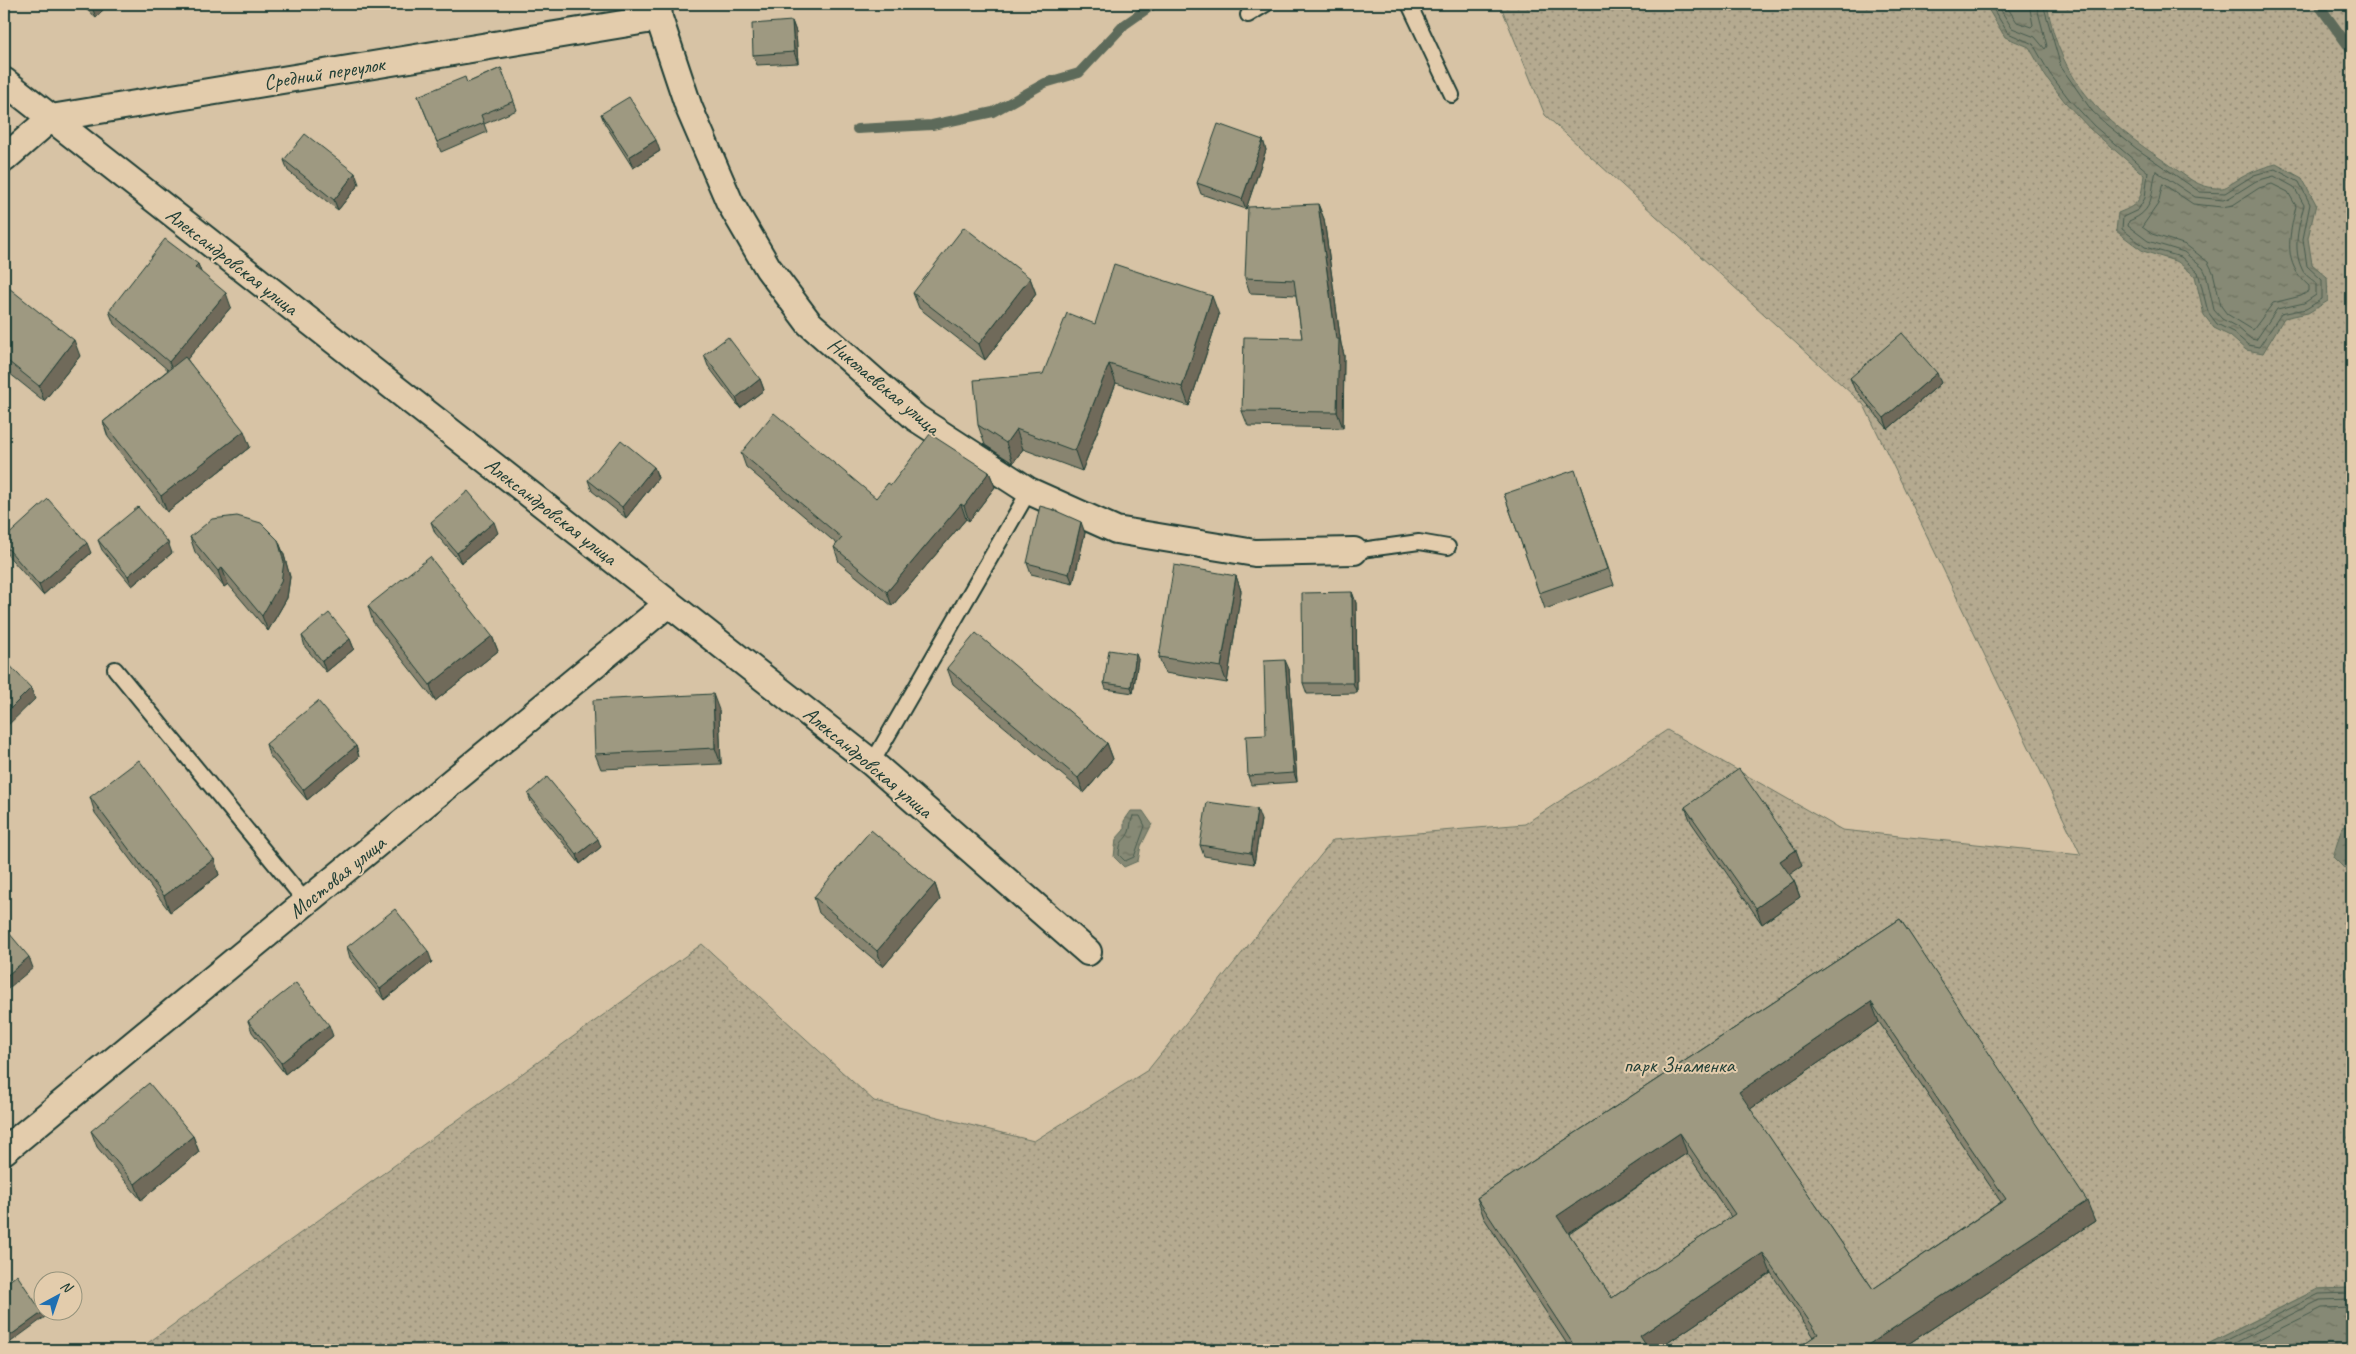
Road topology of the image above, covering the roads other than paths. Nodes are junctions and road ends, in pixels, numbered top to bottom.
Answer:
1 (1266, 4) edge
2 (1409, 4) edge
3 (659, 11) edge
4 (1248, 15) dead end
5 (4, 81) edge
6 (1452, 94) dead end
7 (50, 118) junction
8 (4, 159) edge
9 (1028, 491) junction
10 (1448, 547) dead end
11 (1354, 551) joint
12 (669, 604) junction
13 (115, 669) dead end
14 (872, 763) junction
15 (306, 902) junction
16 (1088, 952) dead end
17 (4, 1151) edge

1 - 4 lane
2 - 6 lane
3 - 7 street, Средний переулок
3 - 9 street, Николаевская улица
5 - 7 street, Александровская улица
7 - 8 street
7 - 12 street, Александровская улица
9 - 11 street, Николаевская улица
9 - 14 lane
10 - 11 lane
12 - 14 street, Александровская улица
12 - 15 street, Мостовая улица
13 - 15 lane
14 - 16 street, Александровская улица
15 - 17 street, Мостовая улица

